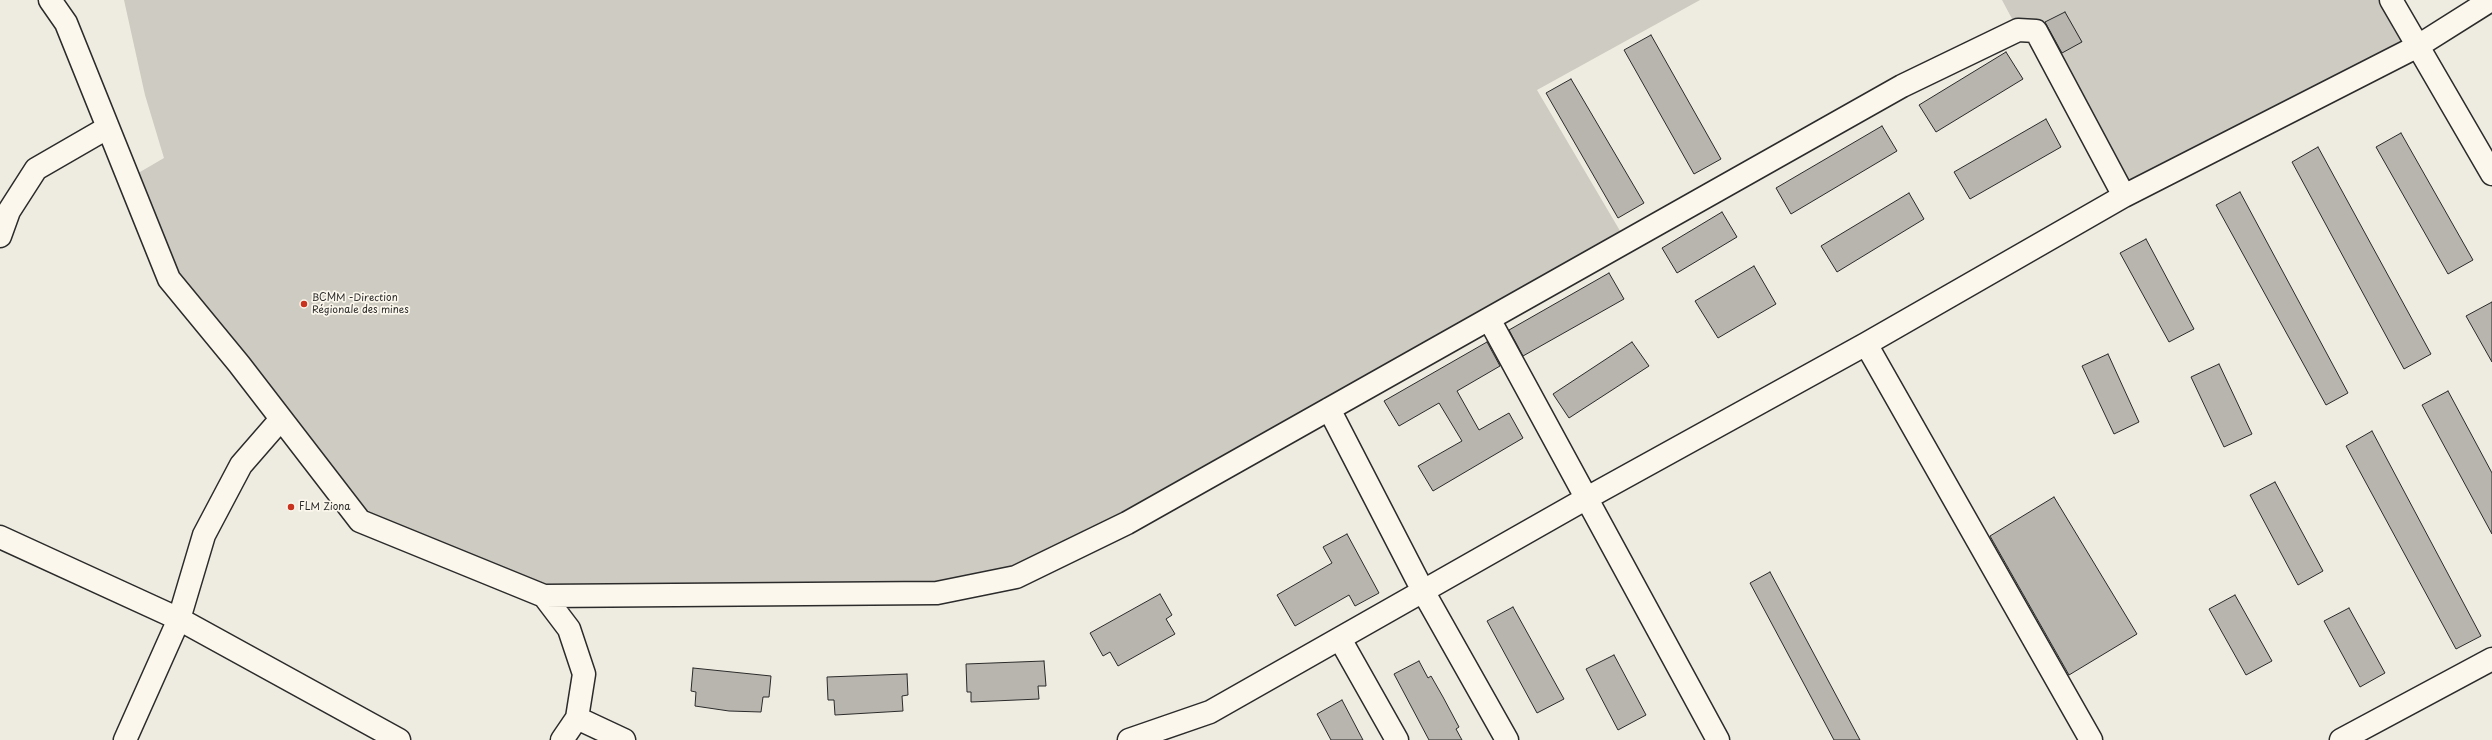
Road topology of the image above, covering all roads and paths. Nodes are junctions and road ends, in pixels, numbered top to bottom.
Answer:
1 (50, 0) edge
2 (2391, 0) edge
3 (2491, 0) edge
4 (2418, 46) junction
5 (107, 128) junction
6 (2492, 174) edge
7 (2124, 196) junction
8 (0, 236) edge
9 (1489, 319) junction
10 (1866, 344) junction
11 (1330, 409) junction
12 (282, 419) junction
13 (1587, 498) junction
14 (0, 537) edge
15 (1423, 591) junction
16 (544, 596) junction
17 (179, 619) junction
18 (1340, 639) junction
19 (2492, 659) edge
20 (577, 718) junction
21 (125, 740) edge
22 (399, 740) edge
23 (562, 740) edge
24 (624, 740) edge
25 (1129, 740) edge
26 (1397, 740) edge
27 (1507, 740) edge
28 (1718, 740) edge
29 (2091, 740) edge
30 (2341, 740) edge

1 - 5 street
2 - 4 street
3 - 4 street
4 - 6 street
4 - 7 street
5 - 8 street
5 - 12 street
7 - 9 street
7 - 10 street
9 - 11 street
9 - 13 street
10 - 13 street
10 - 29 street
11 - 15 street
11 - 16 street
12 - 16 street
12 - 17 street
13 - 15 street
13 - 28 street
14 - 17 street
15 - 18 street
15 - 27 street
16 - 20 street
17 - 21 street
17 - 22 street
18 - 25 street
18 - 26 street
19 - 30 street
20 - 23 street
20 - 24 street

